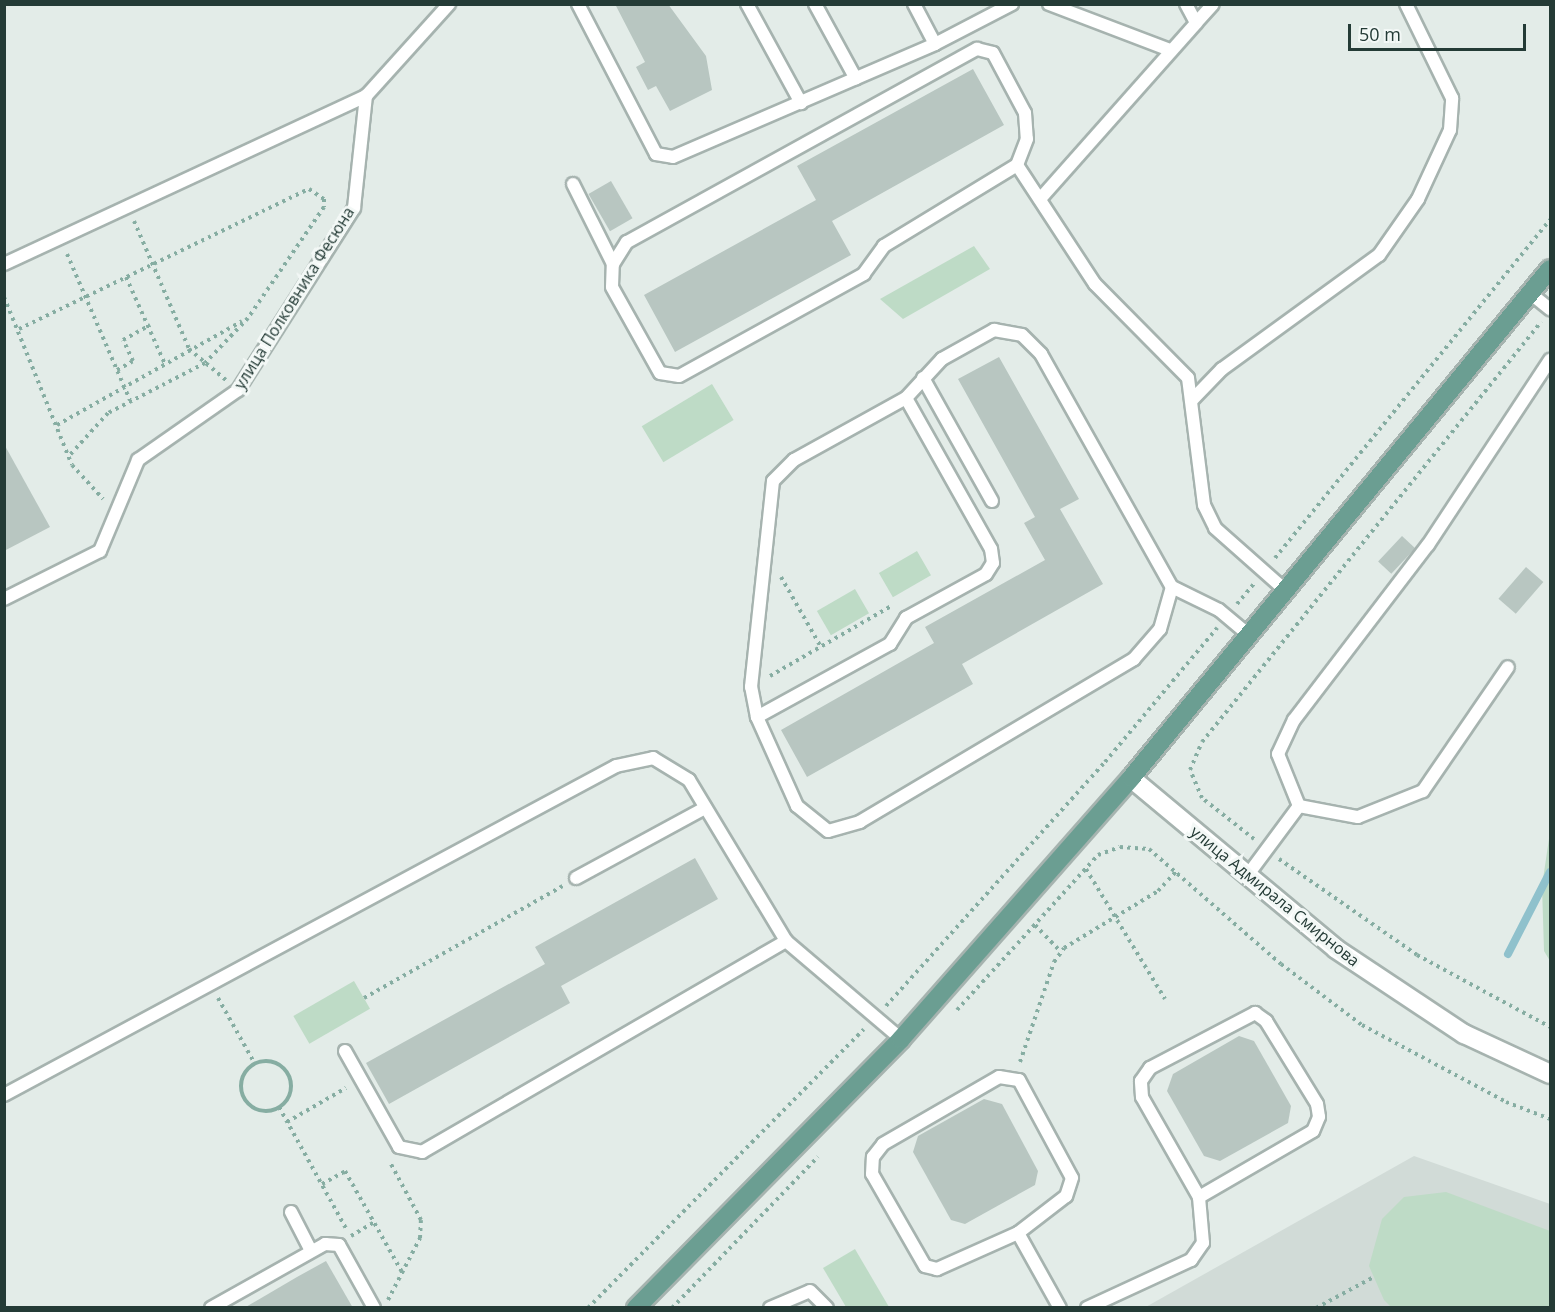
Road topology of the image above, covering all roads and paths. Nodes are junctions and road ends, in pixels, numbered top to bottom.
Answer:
1 (449, 4) edge
2 (578, 4) edge
3 (747, 4) edge
4 (815, 4) edge
5 (914, 4) edge
6 (1012, 4) edge
7 (1049, 4) edge
8 (1186, 4) edge
9 (1213, 4) edge
10 (1406, 4) edge
11 (1196, 23) junction
12 (935, 45) junction
13 (1170, 50) junction
14 (856, 79) junction
15 (366, 96) junction
16 (801, 103) junction
17 (1017, 165) junction
18 (573, 184) dead end
19 (1040, 199) junction
20 (1551, 220) edge
21 (59, 236) junction
22 (144, 246) dead end
23 (4, 264) edge
24 (153, 264) junction
25 (613, 264) junction
26 (1551, 269) edge
27 (126, 276) junction
28 (1530, 293) junction
29 (4, 297) edge
30 (85, 297) junction
31 (1547, 314) edge
32 (248, 318) junction
33 (150, 325) junction
34 (18, 329) junction
35 (190, 350) junction
36 (1551, 360) edge
37 (205, 363) junction
38 (165, 364) junction
39 (117, 370) junction
40 (923, 378) junction
41 (124, 387) junction
42 (238, 390) junction
43 (906, 398) junction
44 (1193, 399) junction
45 (130, 400) junction
46 (57, 425) junction
47 (69, 456) junction
48 (992, 501) dead end
49 (113, 511) junction
50 (764, 546) junction
51 (1264, 571) junction
52 (1172, 587) junction
53 (1284, 589) junction
54 (4, 599) edge
55 (1227, 616) junction
56 (1248, 634) junction
57 (1508, 667) dead end
58 (751, 687) junction
59 (757, 717) junction
60 (1131, 778) junction
61 (1299, 806) junction
62 (705, 808) junction
63 (1268, 850) junction
64 (1098, 855) dead end
65 (1086, 869) dead end
66 (1176, 872) junction
67 (1247, 876) junction
68 (576, 878) joint
69 (1118, 917) junction
70 (1035, 925) dead end
71 (786, 941) junction
72 (1062, 952) junction
73 (210, 984) junction
74 (364, 998) dead end
75 (1165, 999) dead end
76 (875, 1018) junction
77 (1551, 1027) edge
78 (901, 1039) junction
79 (345, 1051) dead end
80 (255, 1064) junction
81 (1551, 1074) edge
82 (1014, 1077) junction
83 (361, 1080) junction
84 (346, 1088) junction
85 (4, 1095) edge
86 (352, 1098) dead end
87 (279, 1107) junction
88 (1551, 1119) edge
89 (287, 1122) junction
90 (386, 1155) dead end
91 (322, 1184) junction
92 (1198, 1197) junction
93 (291, 1212) dead end
94 (374, 1222) junction
95 (1018, 1233) junction
96 (350, 1236) junction
97 (356, 1246) dead end
98 (310, 1249) junction
99 (402, 1272) junction
100 (1372, 1278) dead end
101 (382, 1293) dead end
102 (387, 1302) junction
103 (211, 1308) edge
104 (374, 1308) edge
105 (390, 1308) edge
106 (588, 1308) edge
107 (636, 1308) edge
108 (770, 1308) edge
109 (826, 1308) edge
110 (1060, 1308) edge
111 (1087, 1308) edge
112 (1316, 1308) edge

1 - 15 lane
2 - 16 lane
3 - 16 lane
4 - 14 lane
5 - 12 lane
6 - 12 lane
7 - 13 lane
8 - 11 lane
9 - 11 lane
10 - 44 lane
11 - 13 lane
12 - 14 lane
13 - 19 lane
14 - 16 lane
15 - 21 lane
15 - 42 lane, улица Полковника Фесюна
17 - 19 lane
17 - 25 lane
17 - 25 lane
18 - 25 lane
19 - 44 lane
20 - 51 path
21 - 23 lane
21 - 30 path
22 - 24 path
24 - 27 path
24 - 32 path
24 - 35 path
26 - 28 main road
27 - 30 path
27 - 33 path
28 - 31 lane
28 - 53 main road
29 - 34 path
30 - 34 path
30 - 39 path
31 - 63 path
32 - 35 path
32 - 37 path
33 - 38 path
33 - 39 path
34 - 46 path
35 - 37 path
35 - 38 path
36 - 61 lane
37 - 42 path
37 - 45 path
38 - 41 path
39 - 41 path
40 - 43 lane
40 - 48 lane
40 - 52 lane
41 - 45 path
41 - 46 path
42 - 49 lane, улица Полковника Фесюна
43 - 50 lane
43 - 59 lane
44 - 51 lane
45 - 47 path
46 - 47 path
47 - 49 path
49 - 54 lane, улица Полковника Фесюна
50 - 58 lane
50 - 58 path
51 - 53 lane
51 - 55 path
52 - 55 lane
52 - 59 lane
53 - 56 main road
55 - 56 lane
55 - 76 path
56 - 60 main road
57 - 61 lane
58 - 59 lane
60 - 67 street, улица Адмирала Смирнова
60 - 78 main road
61 - 63 lane
62 - 68 lane
62 - 71 lane
62 - 73 lane
63 - 67 lane
63 - 77 path
64 - 66 path
65 - 69 path
66 - 69 path
66 - 88 path
67 - 81 street, улица Адмирала Смирнова
68 - 74 path
69 - 72 path
69 - 75 path
70 - 72 path
71 - 76 lane
71 - 83 lane
72 - 82 path
73 - 80 path
73 - 85 lane
76 - 78 lane
76 - 106 path
78 - 107 main road
79 - 83 lane
80 - 87 path
80 - 87 path
82 - 95 lane
82 - 95 lane
83 - 84 path
84 - 86 path
84 - 89 path
87 - 89 path
89 - 91 path
90 - 99 path
91 - 94 path
91 - 96 path
92 - 92 lane
92 - 111 lane
93 - 98 lane
94 - 96 path
94 - 99 path
95 - 110 lane
96 - 97 path
98 - 103 lane
98 - 104 lane
99 - 102 path
100 - 112 path
101 - 102 path
102 - 105 path
108 - 109 lane

